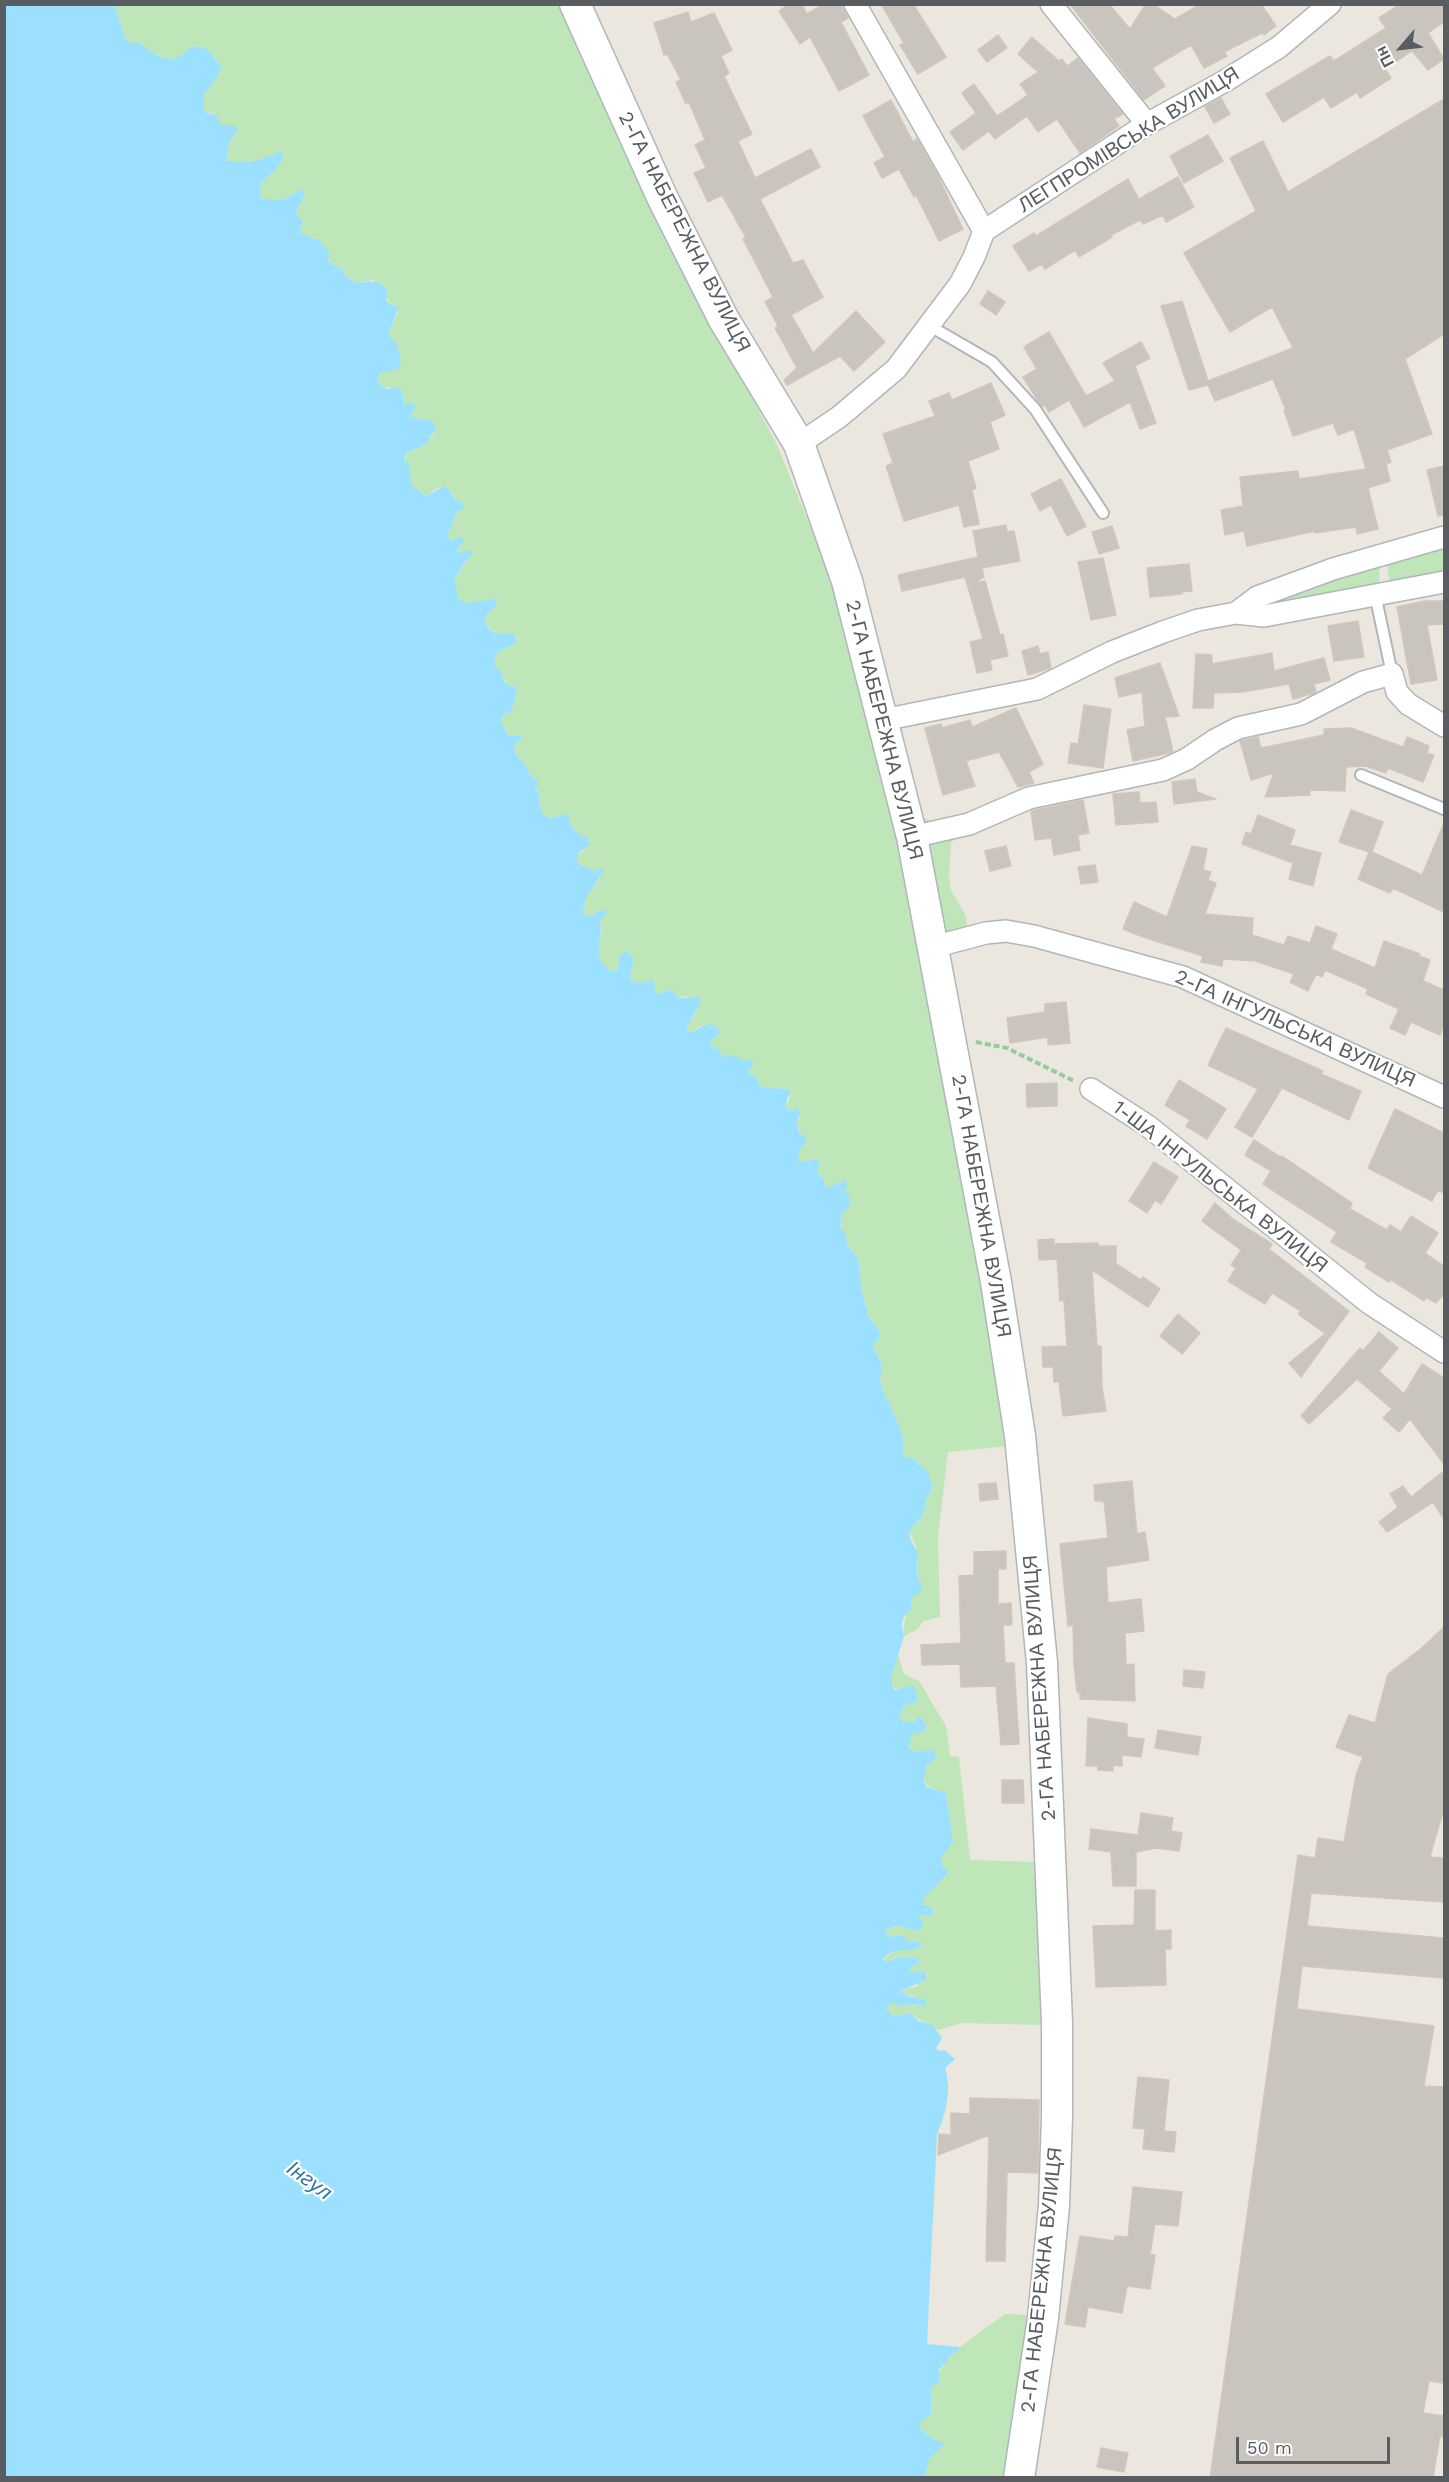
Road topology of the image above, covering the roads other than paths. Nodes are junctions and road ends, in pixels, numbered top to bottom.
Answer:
1 (575, 4) edge
2 (855, 4) edge
3 (1051, 4) edge
4 (1330, 4) edge
5 (1147, 124) junction
6 (984, 231) junction
7 (930, 326) junction
8 (799, 444) junction
9 (1103, 513) dead end
10 (1444, 537) edge
11 (1444, 582) edge
12 (1375, 594) junction
13 (1236, 613) junction
14 (1392, 674) junction
15 (883, 720) junction
16 (1444, 726) edge
17 (1360, 775) dead end
18 (1444, 809) edge
19 (912, 837) junction
20 (933, 946) junction
21 (1091, 1089) road end
22 (1444, 1097) edge
23 (1444, 1352) edge
24 (1019, 2478) edge

1 - 8 main road, 2-ГА НАБЕРЕЖНА ВУЛИЦЯ
2 - 6 street
3 - 5 street
4 - 5 street, ЛЕГПРОМІВСЬКА ВУЛИЦЯ
5 - 6 street, ЛЕГПРОМІВСЬКА ВУЛИЦЯ
6 - 7 street
7 - 8 street
7 - 9 lane
8 - 15 main road, 2-ГА НАБЕРЕЖНА ВУЛИЦЯ
10 - 13 street
11 - 12 street
12 - 13 street
12 - 14 lane
13 - 15 street
14 - 16 street
14 - 19 street
15 - 19 main road, 2-ГА НАБЕРЕЖНА ВУЛИЦЯ
17 - 18 lane
19 - 20 main road, 2-ГА НАБЕРЕЖНА ВУЛИЦЯ
20 - 22 street, 2-ГА ІНГУЛЬСЬКА ВУЛИЦЯ
20 - 24 main road, 2-ГА НАБЕРЕЖНА ВУЛИЦЯ
21 - 23 street, 1-ША ІНГУЛЬСЬКА ВУЛИЦЯ

